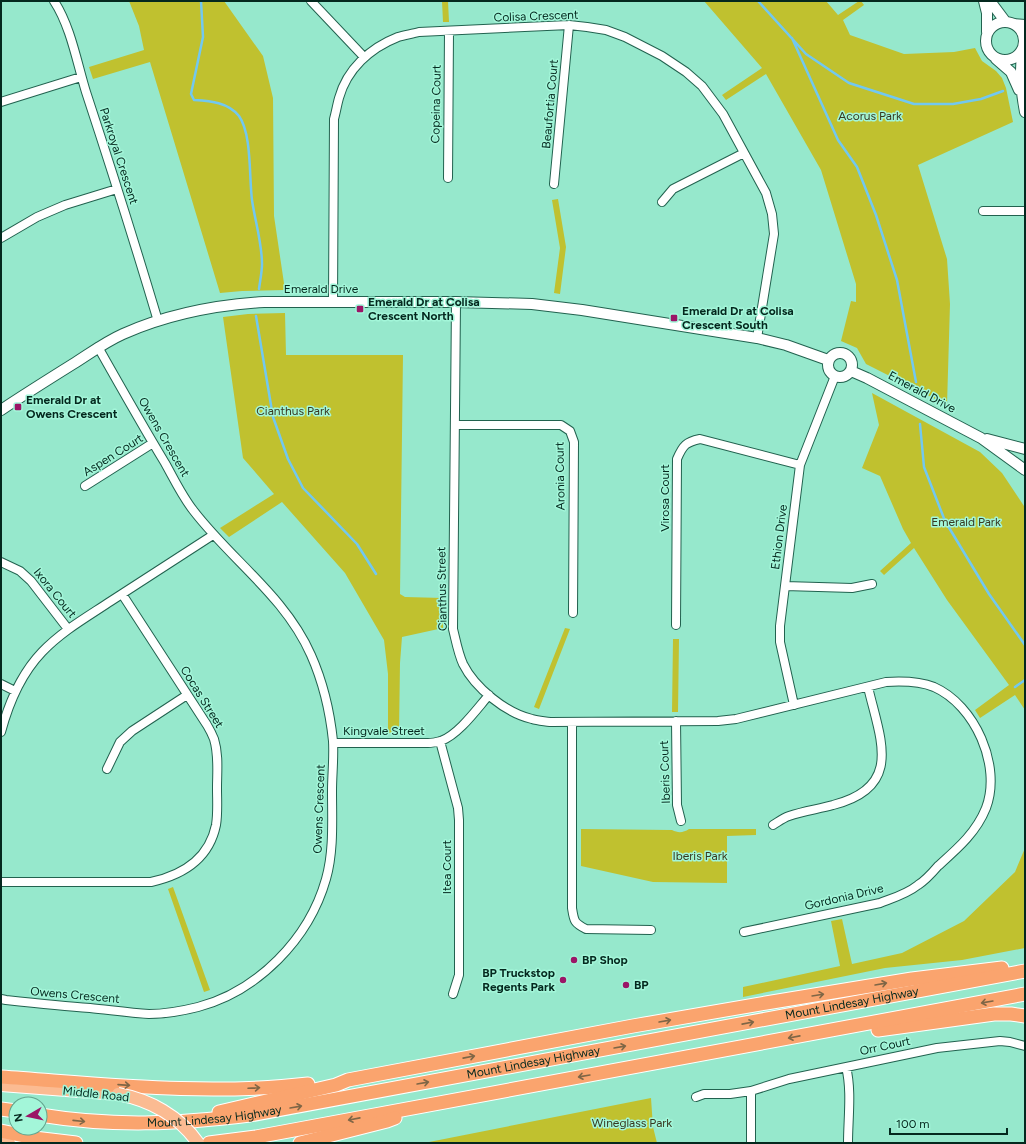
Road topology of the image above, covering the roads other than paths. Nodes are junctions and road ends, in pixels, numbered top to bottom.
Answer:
1 (54, 1) edge
2 (311, 1) edge
3 (984, 1) edge
4 (990, 1) edge
5 (1009, 22) junction
6 (1025, 24) edge
7 (569, 25) junction
8 (449, 31) junction
9 (987, 32) junction
10 (1024, 43) edge
11 (364, 57) junction
12 (994, 57) junction
13 (81, 77) junction
14 (1022, 96) junction
15 (1, 102) edge
16 (1025, 112) edge
17 (744, 153) junction
18 (448, 178) dead end
19 (554, 184) dead end
20 (117, 189) junction
21 (662, 202) dead end
22 (983, 211) dead end
23 (1025, 211) edge
24 (1, 238) edge
25 (333, 302) junction
26 (456, 302) junction
27 (158, 321) junction
28 (757, 338) junction
29 (98, 348) junction
30 (828, 360) junction
31 (851, 371) junction
32 (835, 376) junction
33 (1, 410) edge
34 (456, 425) junction
35 (981, 438) junction
36 (153, 443) junction
37 (1025, 449) edge
38 (1025, 454) edge
39 (800, 464) junction
40 (1025, 466) edge
41 (1025, 470) edge
42 (85, 486) dead end
43 (213, 535) junction
44 (1, 562) edge
45 (872, 584) dead end
46 (785, 586) junction
47 (122, 594) junction
48 (573, 614) dead end
49 (676, 624) dead end
50 (68, 629) junction
51 (1, 684) edge
52 (868, 687) junction
53 (15, 691) junction
54 (188, 695) junction
55 (489, 695) junction
56 (794, 705) junction
57 (676, 721) junction
58 (572, 722) junction
59 (1, 732) edge
60 (440, 741) junction
61 (333, 743) junction
62 (107, 769) dead end
63 (681, 821) dead end
64 (773, 826) dead end
65 (1, 882) edge
66 (651, 930) dead end
67 (744, 932) dead end
68 (1025, 965) edge
69 (1025, 971) edge
70 (453, 994) dead end
71 (1025, 994) edge
72 (1, 998) edge
73 (1025, 1016) edge
74 (833, 1030) junction
75 (1025, 1046) edge
76 (846, 1067) junction
77 (1, 1077) edge
78 (348, 1080) junction
79 (1, 1085) edge
80 (751, 1091) junction
81 (696, 1097) dead end
82 (420, 1106) junction
83 (48, 1116) edge
84 (202, 1121) junction
85 (1, 1131) edge
86 (1, 1141) edge
87 (9, 1143) edge
88 (76, 1143) edge
89 (198, 1143) edge
90 (210, 1143) edge
91 (300, 1143) edge
92 (751, 1143) edge
93 (848, 1143) edge

1 - 13 street, Parkroyal Crescent
2 - 11 street
3 - 9 street
4 - 5 street
5 - 6 street
5 - 9 street
5 - 10 street
7 - 8 street, Colisa Crescent
7 - 17 street, Colisa Crescent
7 - 19 street, Beaufortia Court
8 - 11 street, Colisa Crescent
8 - 18 street, Copeina Court
9 - 12 street
10 - 12 street
10 - 14 street
11 - 25 street, Colisa Crescent
12 - 14 street
13 - 15 street
13 - 20 street, Parkroyal Crescent
14 - 16 street
17 - 21 street
17 - 28 street, Colisa Crescent
20 - 24 street
20 - 27 street, Parkroyal Crescent
22 - 23 street
25 - 26 street, Emerald Drive
25 - 27 street, Emerald Drive
26 - 28 street, Emerald Drive
26 - 34 street, Cianthus Street
27 - 29 street, Emerald Drive
28 - 30 street, Emerald Drive
29 - 33 street, Emerald Drive
29 - 36 street, Owens Crescent
30 - 31 street
30 - 32 street
31 - 32 street
31 - 35 street, Emerald Drive
32 - 39 street, Ethion Drive
34 - 48 street, Aronia Court
34 - 55 street, Cianthus Street
35 - 37 street, Emerald Drive
35 - 41 street, Emerald Drive
36 - 42 street, Aspen Court
36 - 43 street, Owens Crescent
38 - 40 street
39 - 46 street, Ethion Drive
39 - 49 street, Virosa Court
43 - 47 street
43 - 61 street, Owens Crescent
44 - 50 street, Ixora Court
45 - 46 street
46 - 56 street, Ethion Drive
47 - 50 street
47 - 54 street, Cocas Street
50 - 53 street
51 - 53 street
52 - 56 street, Gordonia Drive
52 - 64 street
52 - 67 street, Gordonia Drive
53 - 59 street
54 - 62 street
54 - 65 street, Cocas Street
55 - 58 street, Cianthus Street
55 - 60 street, Kingvale Street
56 - 57 street, Cianthus Street
57 - 58 street, Cianthus Street
57 - 63 street, Iberis Court
58 - 66 street
60 - 61 street, Kingvale Street
60 - 70 street, Itea Court
61 - 72 street, Owens Crescent
78 -> 68 highway
84 -> 69 highway, Mount Lindesay Highway
71 -> 74 highway, Mount Lindesay Highway
73 - 74 highway
74 -> 82 highway, Mount Lindesay Highway
75 - 76 street, Orr Court
76 - 80 street, Orr Court
76 - 93 street
77 -> 78 highway
78 - 84 highway
79 - 89 main road, Middle Road, bridge
80 - 81 street, Orr Court
80 - 92 street
82 -> 90 highway, Mount Lindesay Highway
82 - 91 highway
83 -> 84 highway, Mount Lindesay Highway
85 - 88 highway
86 - 87 main road

